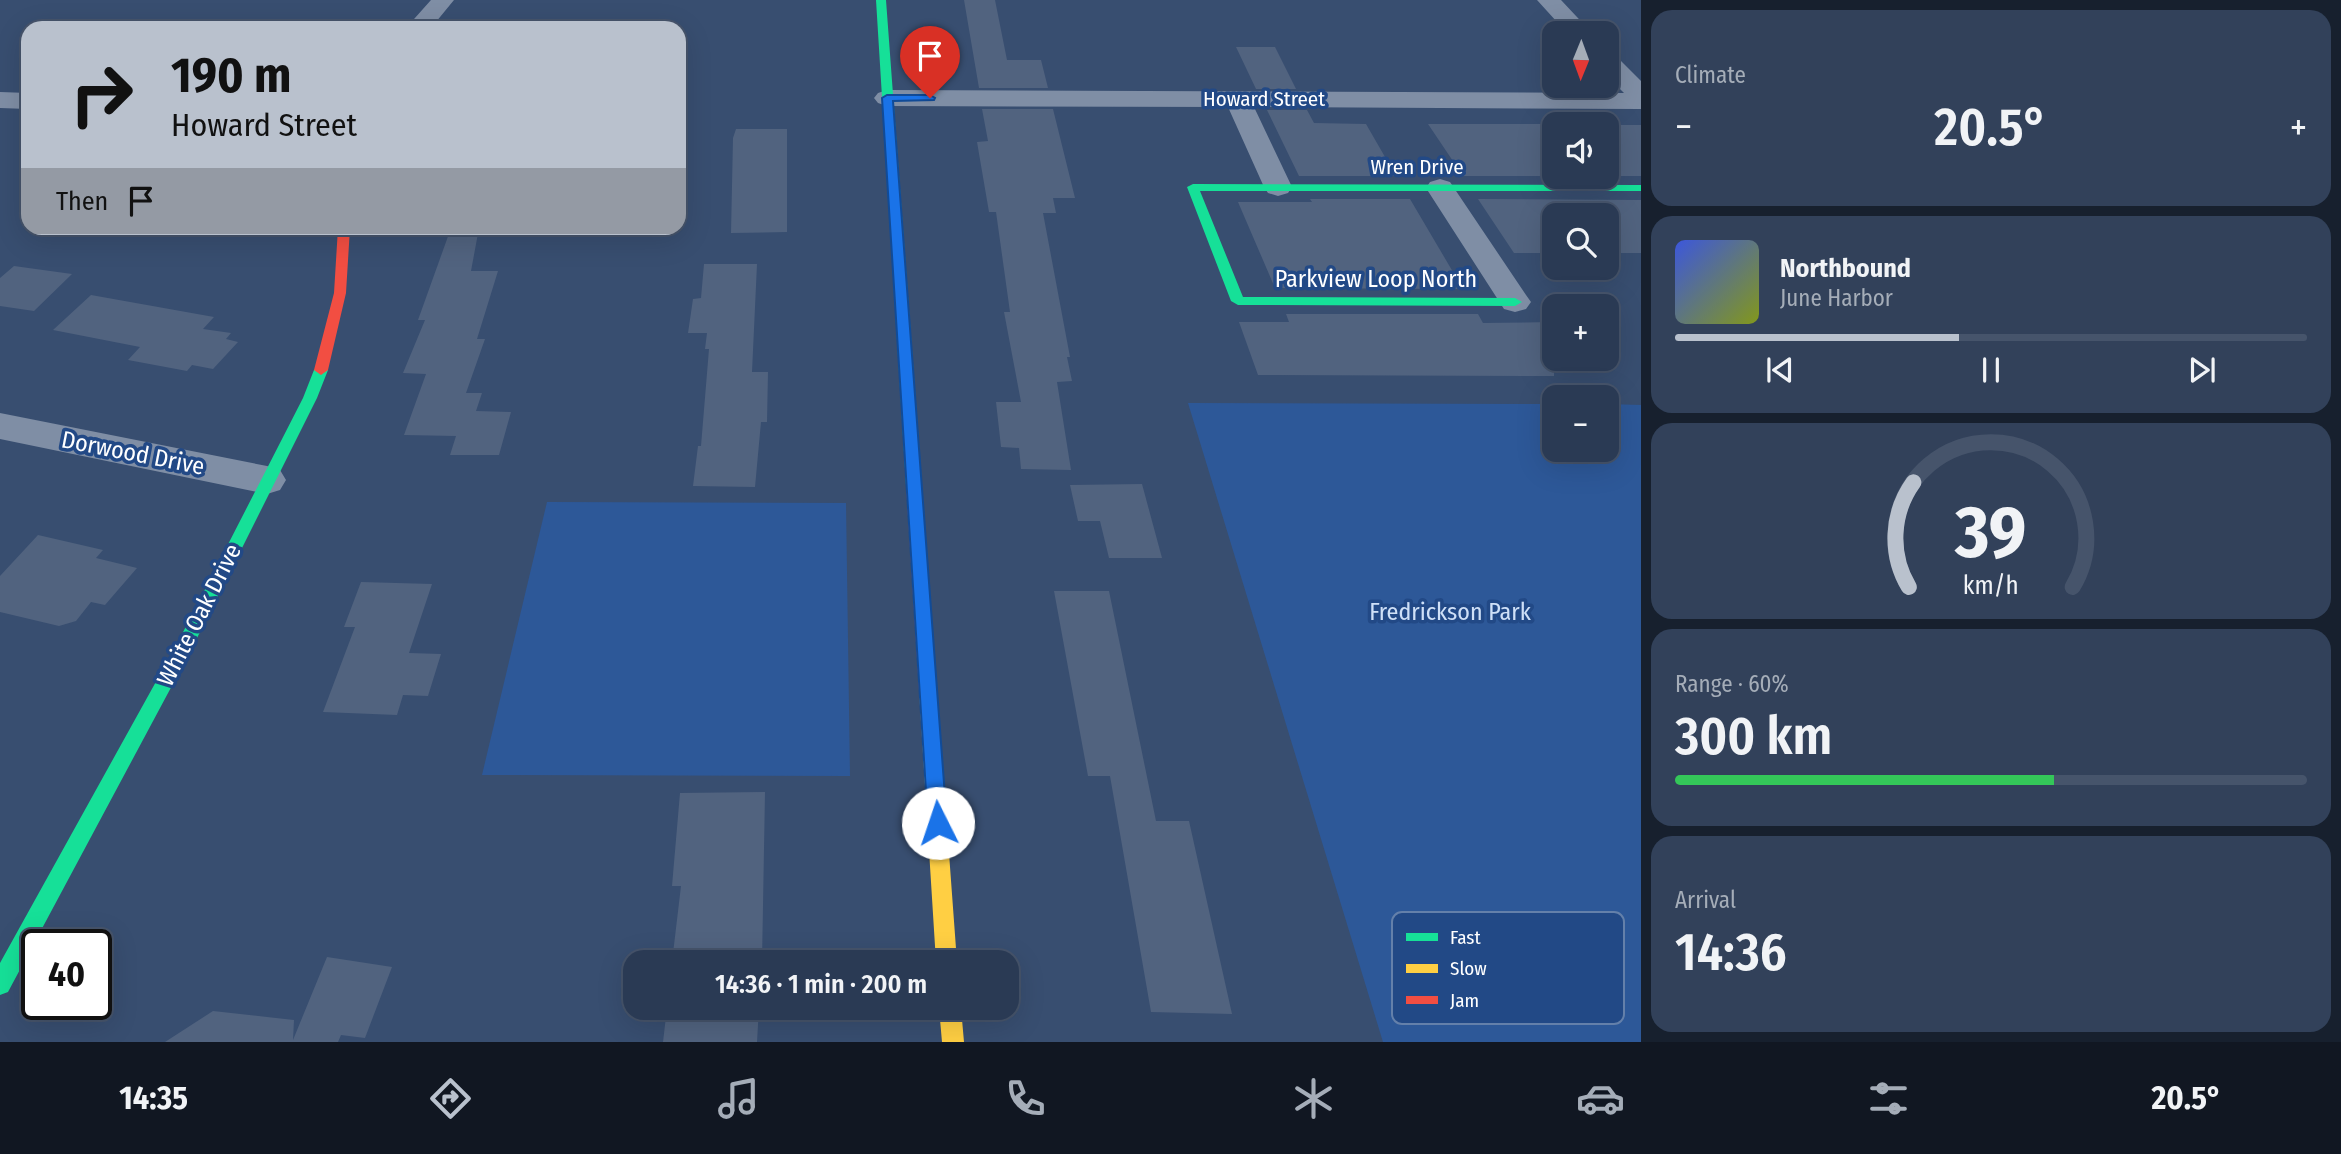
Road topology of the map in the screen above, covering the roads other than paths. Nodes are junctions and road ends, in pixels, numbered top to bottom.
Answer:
1 (443, 0) edge
2 (881, 0) edge
3 (1548, 0) edge
4 (424, 21) edge
5 (1568, 21) edge
6 (1619, 74) edge
7 (887, 98) junction
8 (1641, 98) edge
9 (1237, 99) junction
10 (0, 100) edge
11 (21, 101) edge
12 (1278, 187) junction
13 (1440, 188) junction
14 (1641, 188) edge
15 (344, 235) edge
16 (1238, 301) joint
17 (1515, 302) joint
18 (0, 426) edge
19 (267, 480) junction
20 (946, 950) edge
21 (0, 984) edge
22 (951, 1020) edge
23 (953, 1042) edge

1 - 4 street
2 - 7 street
3 - 5 street
6 - 8 street
7 - 9 street, Howard Street
7 - 20 street
8 - 9 street, Howard Street
9 - 12 street
10 - 11 street
12 - 13 street, Wren Drive
12 - 16 street, Wren Drive
13 - 14 street, Wren Drive
13 - 17 street
15 - 19 street, White Oak Drive
16 - 17 street, Parkview Loop North
18 - 19 street, Dorwood Drive
19 - 21 street, White Oak Drive
22 - 23 street

